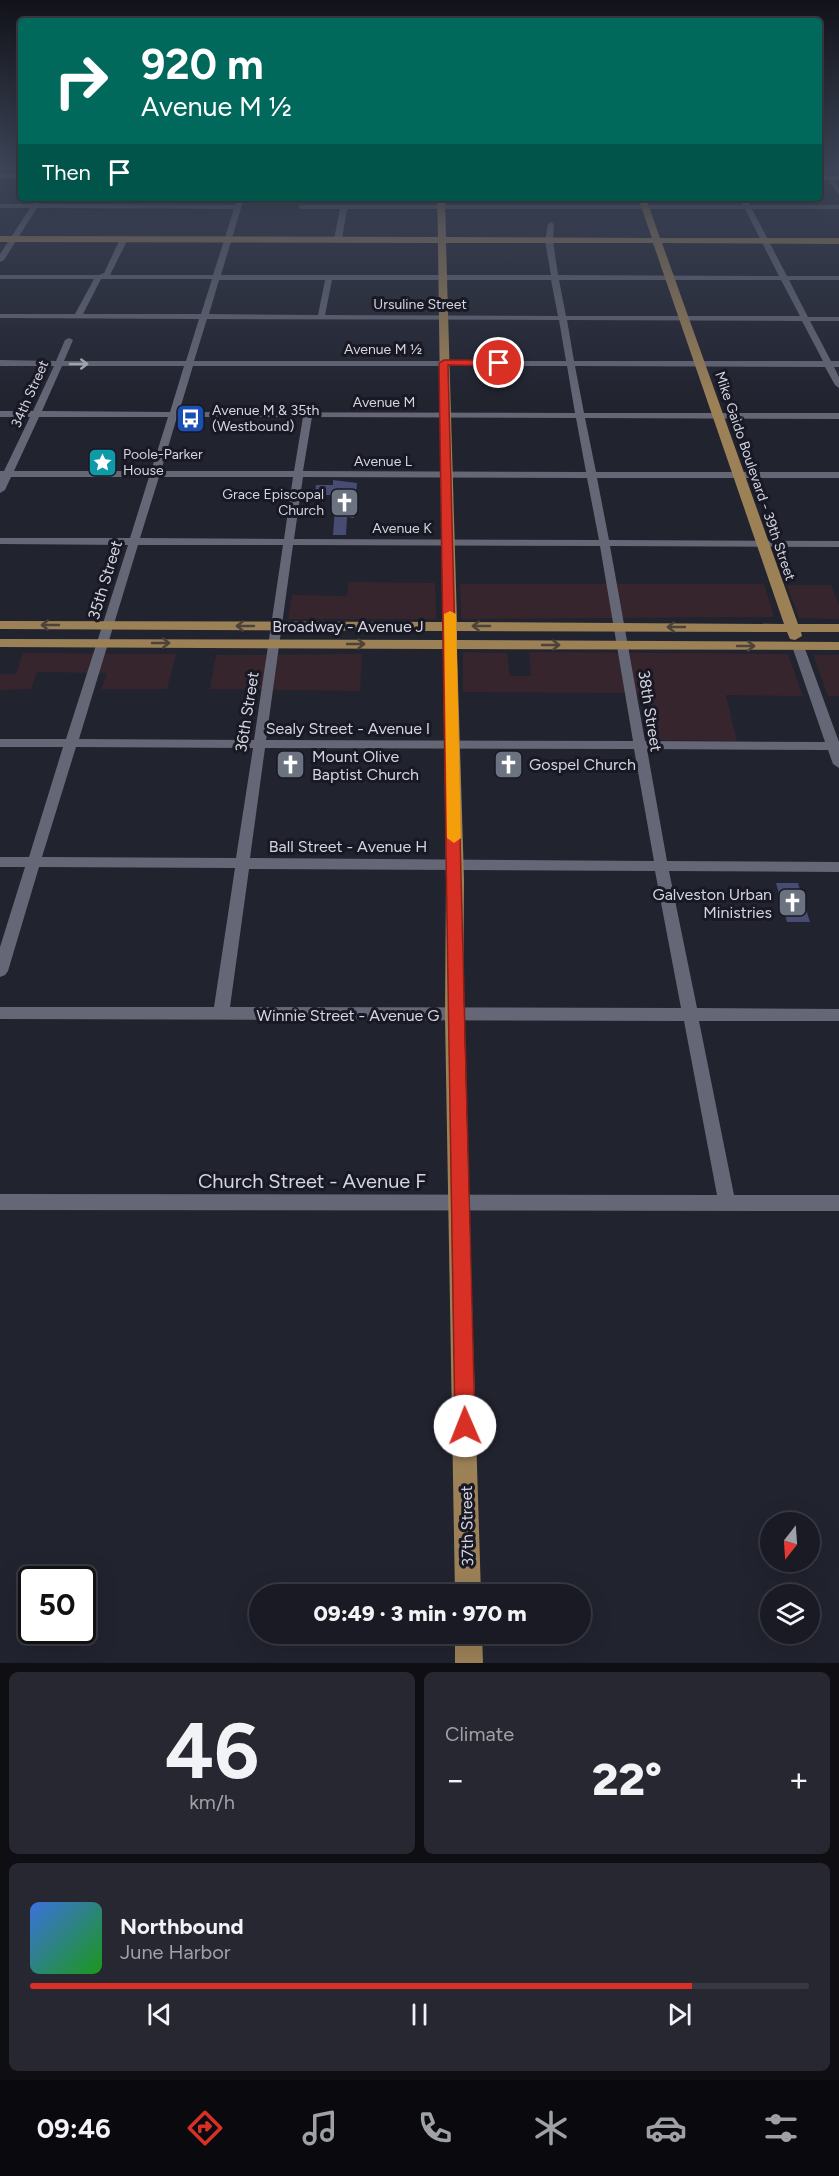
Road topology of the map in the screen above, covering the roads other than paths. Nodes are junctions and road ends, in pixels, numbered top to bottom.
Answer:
1 (9, 246) edge
2 (121, 246) edge
3 (226, 246) edge
4 (442, 246) edge
5 (550, 246) edge
6 (659, 246) edge
7 (766, 246) edge
8 (0, 260) edge
9 (103, 276) junction
10 (217, 276) junction
11 (0, 277) edge
12 (329, 277) junction
13 (442, 277) junction
14 (555, 277) junction
15 (670, 277) junction
16 (783, 278) junction
17 (839, 278) edge
18 (0, 316) edge
19 (78, 316) junction
20 (204, 317) junction
21 (321, 317) junction
22 (442, 317) junction
23 (562, 318) junction
24 (684, 318) junction
25 (805, 319) junction
26 (839, 319) edge
27 (69, 340) dead end
28 (190, 362) junction
29 (0, 363) edge
30 (444, 363) junction
31 (571, 363) junction
32 (699, 363) junction
33 (60, 364) junction
34 (829, 364) junction
35 (839, 364) edge
36 (839, 385) edge
37 (0, 414) edge
38 (36, 415) junction
39 (174, 415) junction
40 (308, 415) junction
41 (444, 415) junction
42 (580, 416) junction
43 (718, 416) junction
44 (839, 416) edge
45 (4, 474) edge
46 (155, 475) junction
47 (298, 475) junction
48 (445, 475) junction
49 (591, 475) junction
50 (738, 475) junction
51 (839, 475) edge
52 (0, 490) edge
53 (0, 541) edge
54 (134, 542) junction
55 (289, 542) junction
56 (447, 543) junction
57 (603, 543) junction
58 (762, 544) junction
59 (839, 544) edge
60 (0, 625) edge
61 (108, 625) junction
62 (276, 626) junction
63 (450, 626) junction
64 (620, 627) junction
65 (791, 627) junction
66 (839, 628) edge
67 (0, 643) edge
68 (102, 643) junction
69 (274, 644) junction
70 (450, 645) junction
71 (623, 645) junction
72 (798, 646) junction
73 (839, 646) edge
74 (0, 743) edge
75 (71, 743) junction
76 (259, 744) junction
77 (452, 745) junction
78 (639, 745) junction
79 (836, 746) edge
80 (839, 764) edge
81 (0, 862) edge
82 (34, 862) junction
83 (242, 863) junction
84 (455, 864) junction
85 (661, 866) junction
86 (839, 867) edge
87 (0, 971) edge
88 (0, 1013) edge
89 (221, 1014) junction
90 (690, 1014) junction
91 (839, 1014) edge
92 (454, 1016) junction
93 (0, 1202) edge
94 (460, 1203) junction
95 (727, 1203) junction
96 (839, 1203) edge
97 (468, 1584) edge
98 (469, 1644) edge
99 (469, 1663) edge

1 - 8 street
2 - 9 street
3 - 10 street, 35th Street
4 - 13 main road, 37th Street
5 - 14 street, 38th Street
6 - 15 main road, Mike Gaido Boulevard - 39th Street
7 - 16 street
9 - 10 street
9 - 11 street
9 - 19 street
10 - 12 street
10 - 20 street, 35th Street
12 - 13 street
12 - 21 street
13 - 14 street
13 - 22 main road, 37th Street
14 - 15 street
14 - 23 street, 38th Street
15 - 16 street
15 - 24 main road, Mike Gaido Boulevard - 39th Street
16 - 17 street
16 - 25 street
18 - 19 street, Ursuline Street
19 - 20 street, Ursuline Street
20 - 21 street, Ursuline Street
20 - 28 street, 35th Street
21 - 22 street, Ursuline Street
22 - 23 street, Ursuline Street
22 - 30 main road, 37th Street
23 - 24 street, Ursuline Street
23 - 31 street, 38th Street
24 - 25 street, Ursuline Street
24 - 32 main road, Mike Gaido Boulevard - 39th Street
25 - 26 street, Ursuline Street
25 - 34 street
27 - 33 street, 34th Street
28 - 30 street, Avenue M ½
33 -> 28 street, Avenue M ½
28 - 39 street, 35th Street
29 - 33 street, Avenue M ½
30 - 31 street, Avenue M ½
30 - 41 main road, 37th Street
31 - 32 street, Avenue M ½
31 - 42 street, 38th Street
32 - 34 street, Avenue M ½
32 - 43 main road, Mike Gaido Boulevard - 39th Street
33 - 38 street, 34th Street
34 - 35 street, Avenue M ½
34 - 36 street
37 - 38 street, Avenue M
38 - 39 street, Avenue M
38 - 45 street, 34th Street
39 - 40 street, Avenue M
39 - 46 street, 35th Street
40 - 41 street, Avenue M
40 - 47 street, 36th Street
41 - 42 street, Avenue M
41 - 48 main road, 37th Street
42 - 43 street, Avenue M
42 - 49 street, 38th Street
43 - 44 street, Avenue M
43 - 50 main road, Mike Gaido Boulevard - 39th Street
45 - 46 street, Avenue L
45 - 52 street, 34th Street
46 - 47 street, Avenue L
46 - 54 street, 35th Street
47 - 48 street, Avenue L
47 - 55 street, 36th Street
48 - 49 street, Avenue L
48 - 56 main road, 37th Street
49 - 50 street, Avenue L
49 - 57 street, 38th Street
50 - 51 street, Avenue L
50 - 58 main road, Mike Gaido Boulevard - 39th Street
53 - 54 street, Avenue K
54 - 55 street, Avenue K
54 - 61 street, 35th Street
55 - 56 street, Avenue K
55 - 62 street, 36th Street
56 - 57 street, Avenue K
56 - 63 main road, 37th Street
57 - 58 street, Avenue K
57 - 64 street, 38th Street
58 - 59 street, Avenue K
58 - 65 main road, Mike Gaido Boulevard - 39th Street
61 -> 60 main road, Broadway - Avenue J
62 -> 61 main road, Broadway - Avenue J
61 - 68 street, 35th Street
62 - 63 main road, Broadway - Avenue J
62 - 69 street, 36th Street
64 -> 63 main road, Broadway - Avenue J
63 - 70 main road, 37th Street
65 -> 64 main road, Broadway - Avenue J
64 - 71 street, 38th Street
65 - 66 main road, Broadway - Avenue J
65 - 72 main road, Mike Gaido Boulevard - 39th Street
67 - 68 main road, Broadway - Avenue J
68 -> 69 main road, Broadway - Avenue J
68 - 75 street, 35th Street
69 -> 70 main road, Broadway - Avenue J
69 - 76 street, 36th Street
70 -> 71 main road, Broadway - Avenue J
70 - 77 main road, 37th Street
71 -> 72 main road, Broadway - Avenue J
71 - 78 street, 38th Street
72 - 73 main road, Broadway - Avenue J
72 - 79 street, Mike Gaido Boulevard - 39th Street
74 - 75 street, Sealy Street - Avenue I
75 - 76 street, Sealy Street - Avenue I
75 - 82 street, 35th Street
76 - 77 street, Sealy Street - Avenue I
76 - 83 street, 36th Street
77 - 78 street, Sealy Street - Avenue I
77 - 84 main road, 37th Street
78 - 79 street, Sealy Street - Avenue I
78 - 85 street, 38th Street
79 - 80 street, Mike Gaido Boulevard - 39th Street
81 - 82 street, Ball Street - Avenue H
82 - 83 street, Ball Street - Avenue H
82 - 87 street, 35th Street
83 - 84 street, Ball Street - Avenue H
83 - 89 street, 36th Street
84 - 85 street, Ball Street - Avenue H
84 - 92 main road, 37th Street
85 - 86 street, Ball Street - Avenue H
85 - 90 street, 38th Street
88 - 89 street, Winnie Street - Avenue G
89 - 92 street, Winnie Street - Avenue G
90 - 91 street, Winnie Street - Avenue G
90 - 92 street, Winnie Street - Avenue G
90 - 95 street, 38th Street
92 - 94 main road, 37th Street
93 - 94 street, Church Street - Avenue F
94 - 95 street, Church Street - Avenue F
94 - 97 main road, 37th Street
95 - 96 street, Church Street - Avenue F
98 - 99 main road

